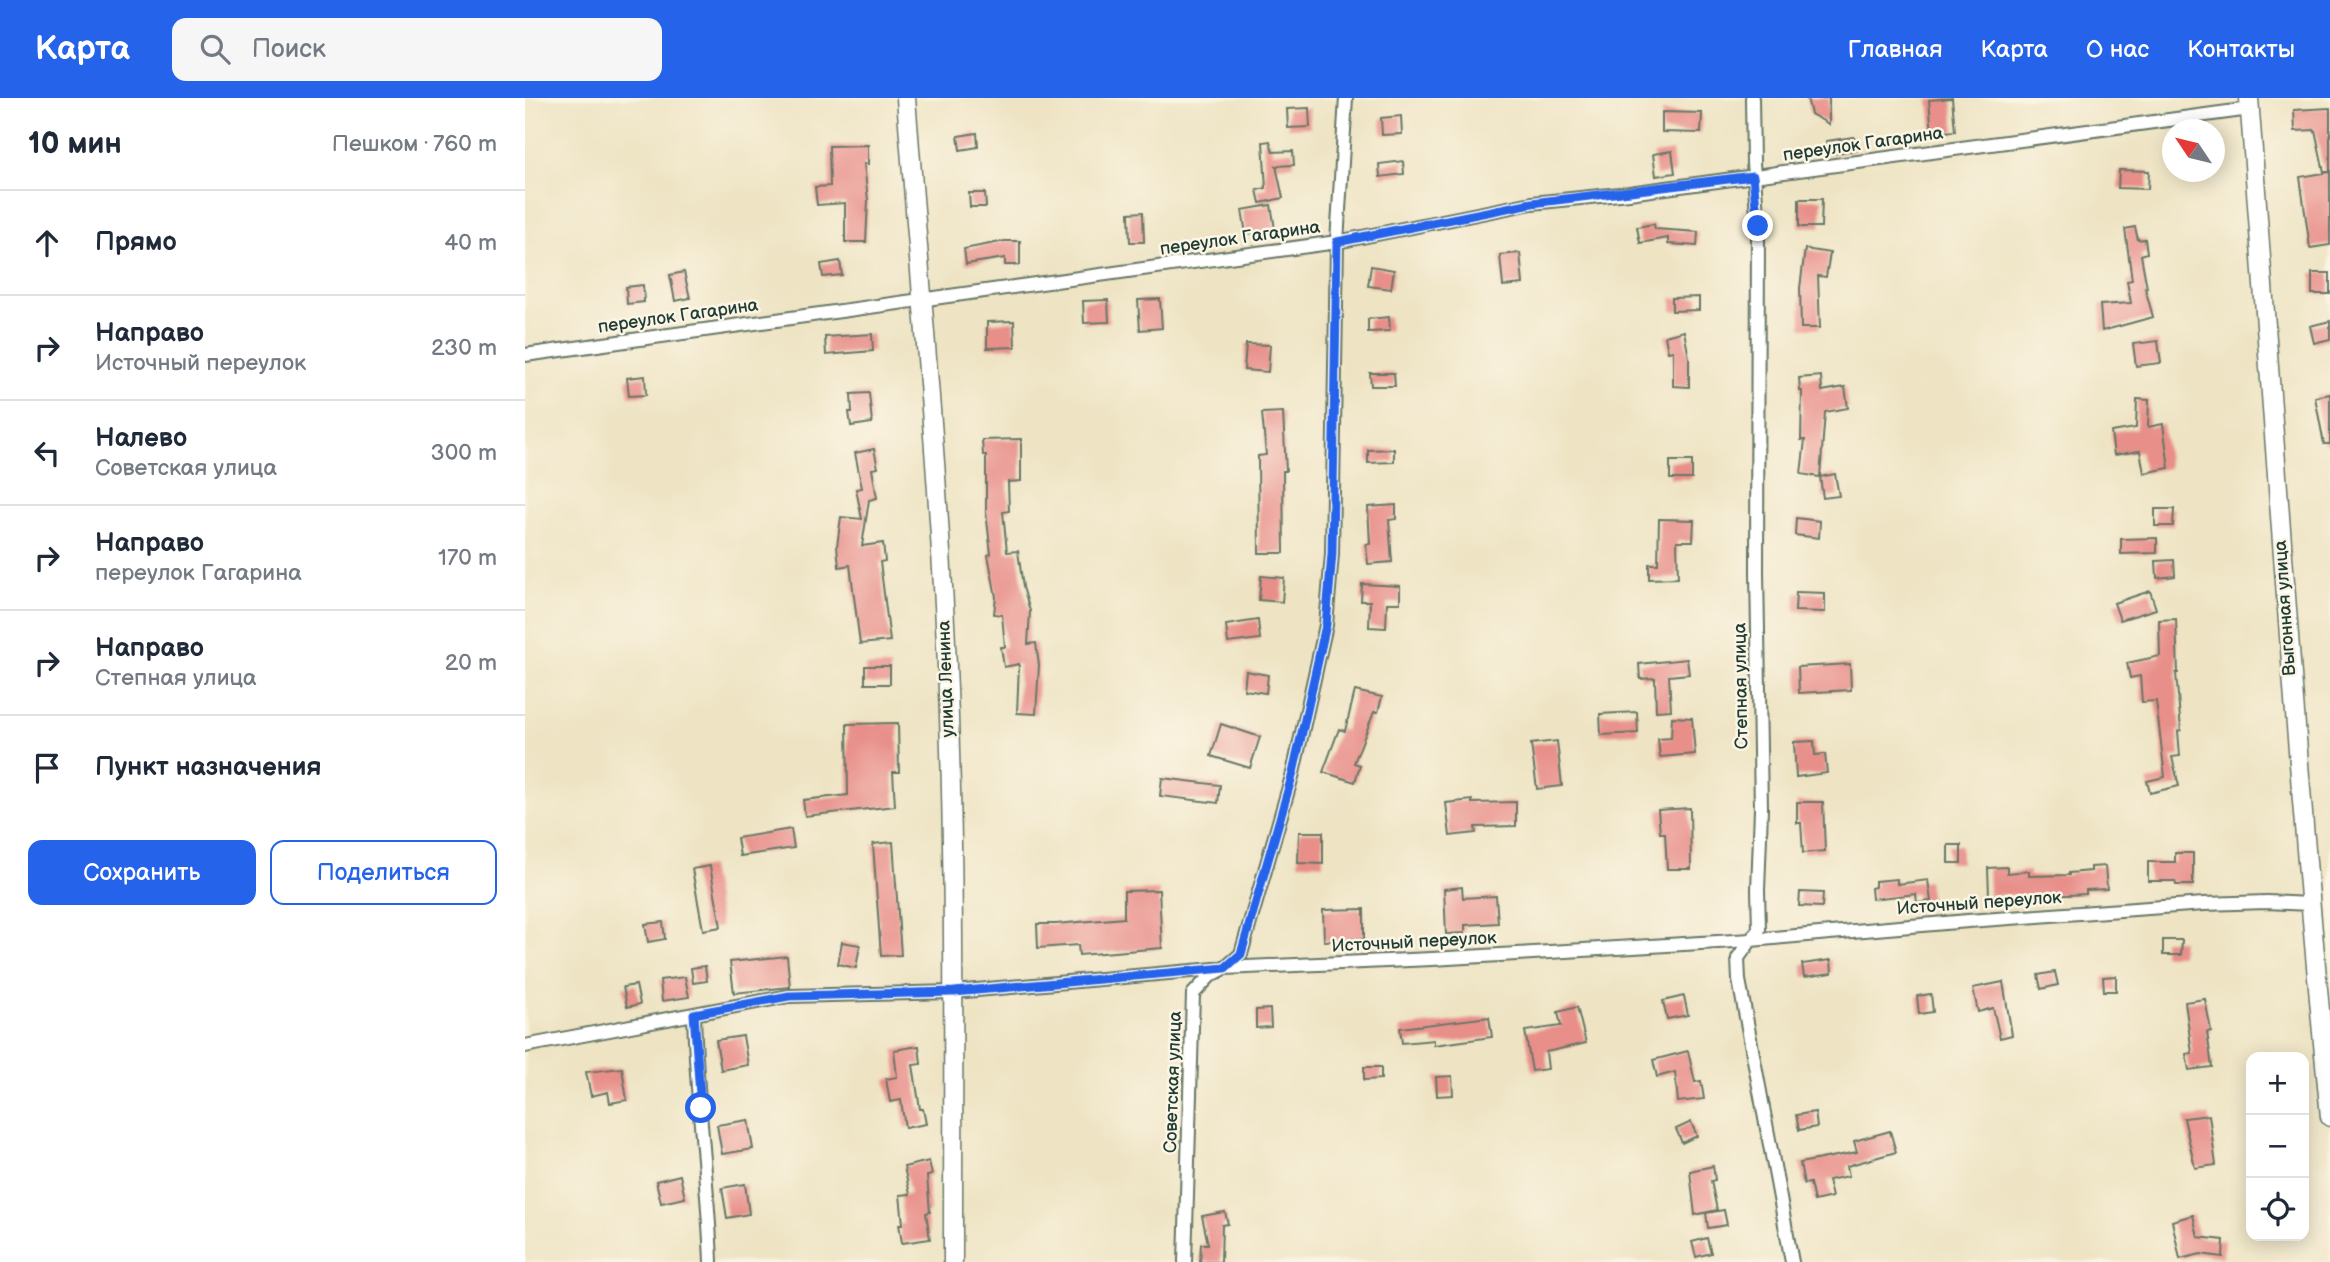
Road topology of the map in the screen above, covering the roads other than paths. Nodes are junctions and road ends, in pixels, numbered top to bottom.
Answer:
1 (906, 98) edge
2 (1346, 98) edge
3 (1752, 98) edge
4 (2249, 104) edge
5 (1753, 176) junction
6 (1337, 242) junction
7 (922, 301) junction
8 (525, 355) edge
9 (2309, 904) junction
10 (1752, 940) junction
11 (1225, 968) junction
12 (954, 992) junction
13 (694, 1014) junction
14 (525, 1046) edge
15 (2330, 1117) edge
16 (711, 1262) edge
17 (953, 1262) edge
18 (1185, 1262) edge
19 (1792, 1262) edge

1 - 7 street, улица Ленина
2 - 6 street, Советская улица
3 - 5 street, Степная улица
4 - 5 street, переулок Гагарина
4 - 9 street, Выгонная улица
5 - 6 street, переулок Гагарина
5 - 10 street, Степная улица
6 - 7 street, переулок Гагарина
6 - 11 street, Советская улица
7 - 8 street, переулок Гагарина
7 - 12 street, улица Ленина
9 - 10 street, Источный переулок
9 - 15 street, Выгонная улица
10 - 11 street, Источный переулок
10 - 19 street, Степная улица
11 - 12 street, Источный переулок
11 - 18 street, Советская улица
12 - 13 street, Источный переулок
12 - 17 street, улица Ленина
13 - 14 street, Источный переулок
13 - 16 street

